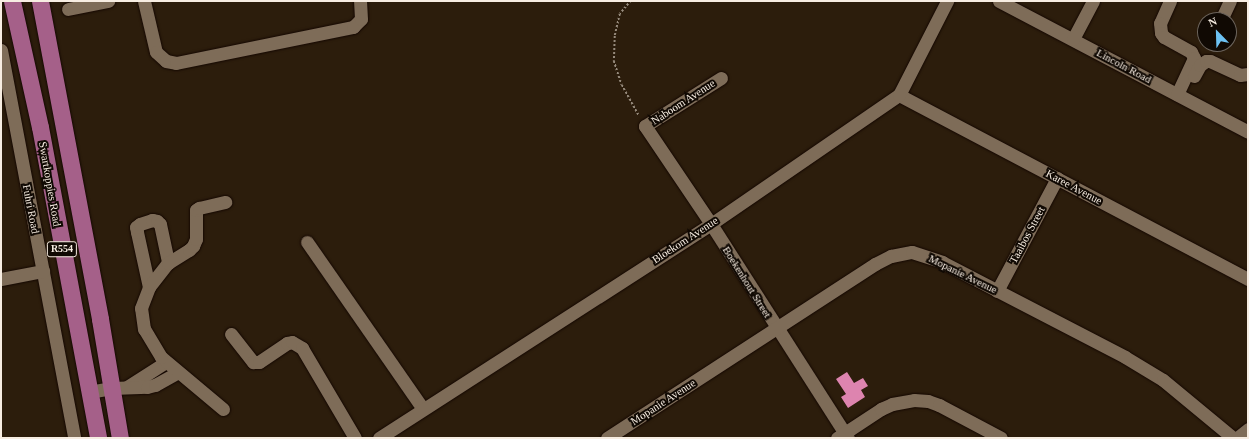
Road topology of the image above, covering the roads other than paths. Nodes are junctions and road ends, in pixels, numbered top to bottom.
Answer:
1 (12, 1) edge
2 (40, 1) edge
3 (107, 1) edge
4 (144, 1) edge
5 (360, 1) edge
6 (947, 1) edge
7 (999, 1) edge
8 (1093, 1) edge
9 (1170, 1) edge
10 (1230, 1) edge
11 (68, 9) dead end
12 (1225, 12) edge
13 (1073, 39) junction
14 (1, 50) edge
15 (1248, 74) edge
16 (721, 78) dead end
17 (4, 88) edge
18 (899, 95) junction
19 (1180, 96) junction
20 (645, 126) joint
21 (1248, 132) edge
22 (1057, 178) junction
23 (225, 202) dead end
24 (711, 224) junction
25 (307, 242) dead end
26 (168, 263) junction
27 (43, 271) junction
28 (1, 279) edge
29 (1248, 279) edge
30 (149, 287) junction
31 (997, 291) junction
32 (776, 327) junction
33 (231, 334) dead end
34 (166, 362) junction
35 (178, 372) junction
36 (120, 387) junction
37 (89, 392) junction
38 (223, 409) dead end
39 (423, 409) junction
40 (1248, 429) edge
41 (843, 436) edge
42 (74, 438) edge
43 (98, 438) edge
44 (120, 438) edge
45 (355, 438) edge
46 (378, 438) edge
47 (607, 438) edge
48 (1001, 438) edge
49 (1233, 438) edge
50 (1237, 438) edge

1 - 37 main road, Swartkoppies Road / R554
2 - 36 main road, R554
3 - 11 street
4 - 5 street
6 - 18 street, Bloekom Avenue
7 - 13 street, Lincoln Road
8 - 13 street
9 - 19 street
10 - 12 street
13 - 19 street, Lincoln Road
14 - 17 street, Fuhri Road
15 - 19 street
16 - 20 street, Naboom Avenue
17 - 27 street, Fuhri Road
18 - 22 street, Karee Avenue
18 - 24 street, Bloekom Avenue
19 - 21 street, Lincoln Road
20 - 24 street, Boekenhout Street
22 - 29 street, Karee Avenue
22 - 31 street, Taaibos Street
23 - 26 street
24 - 32 street, Boekenhout Street
24 - 39 street, Bloekom Avenue
25 - 39 street
26 - 30 street
26 - 30 street
27 - 28 street
27 - 42 street, Fuhri Road
30 - 34 street
31 - 32 street, Mopanie Avenue
31 - 49 street, Mopanie Avenue
32 - 41 street, Boekenhout Street
32 - 47 street, Mopanie Avenue
33 - 45 street
34 - 35 street
34 - 36 street
35 - 36 street
35 - 38 street
36 - 37 street
36 - 44 main road, R554
37 - 43 main road, Swartkoppies Road / R554
39 - 46 street, Bloekom Avenue
40 - 50 street
41 - 48 street

